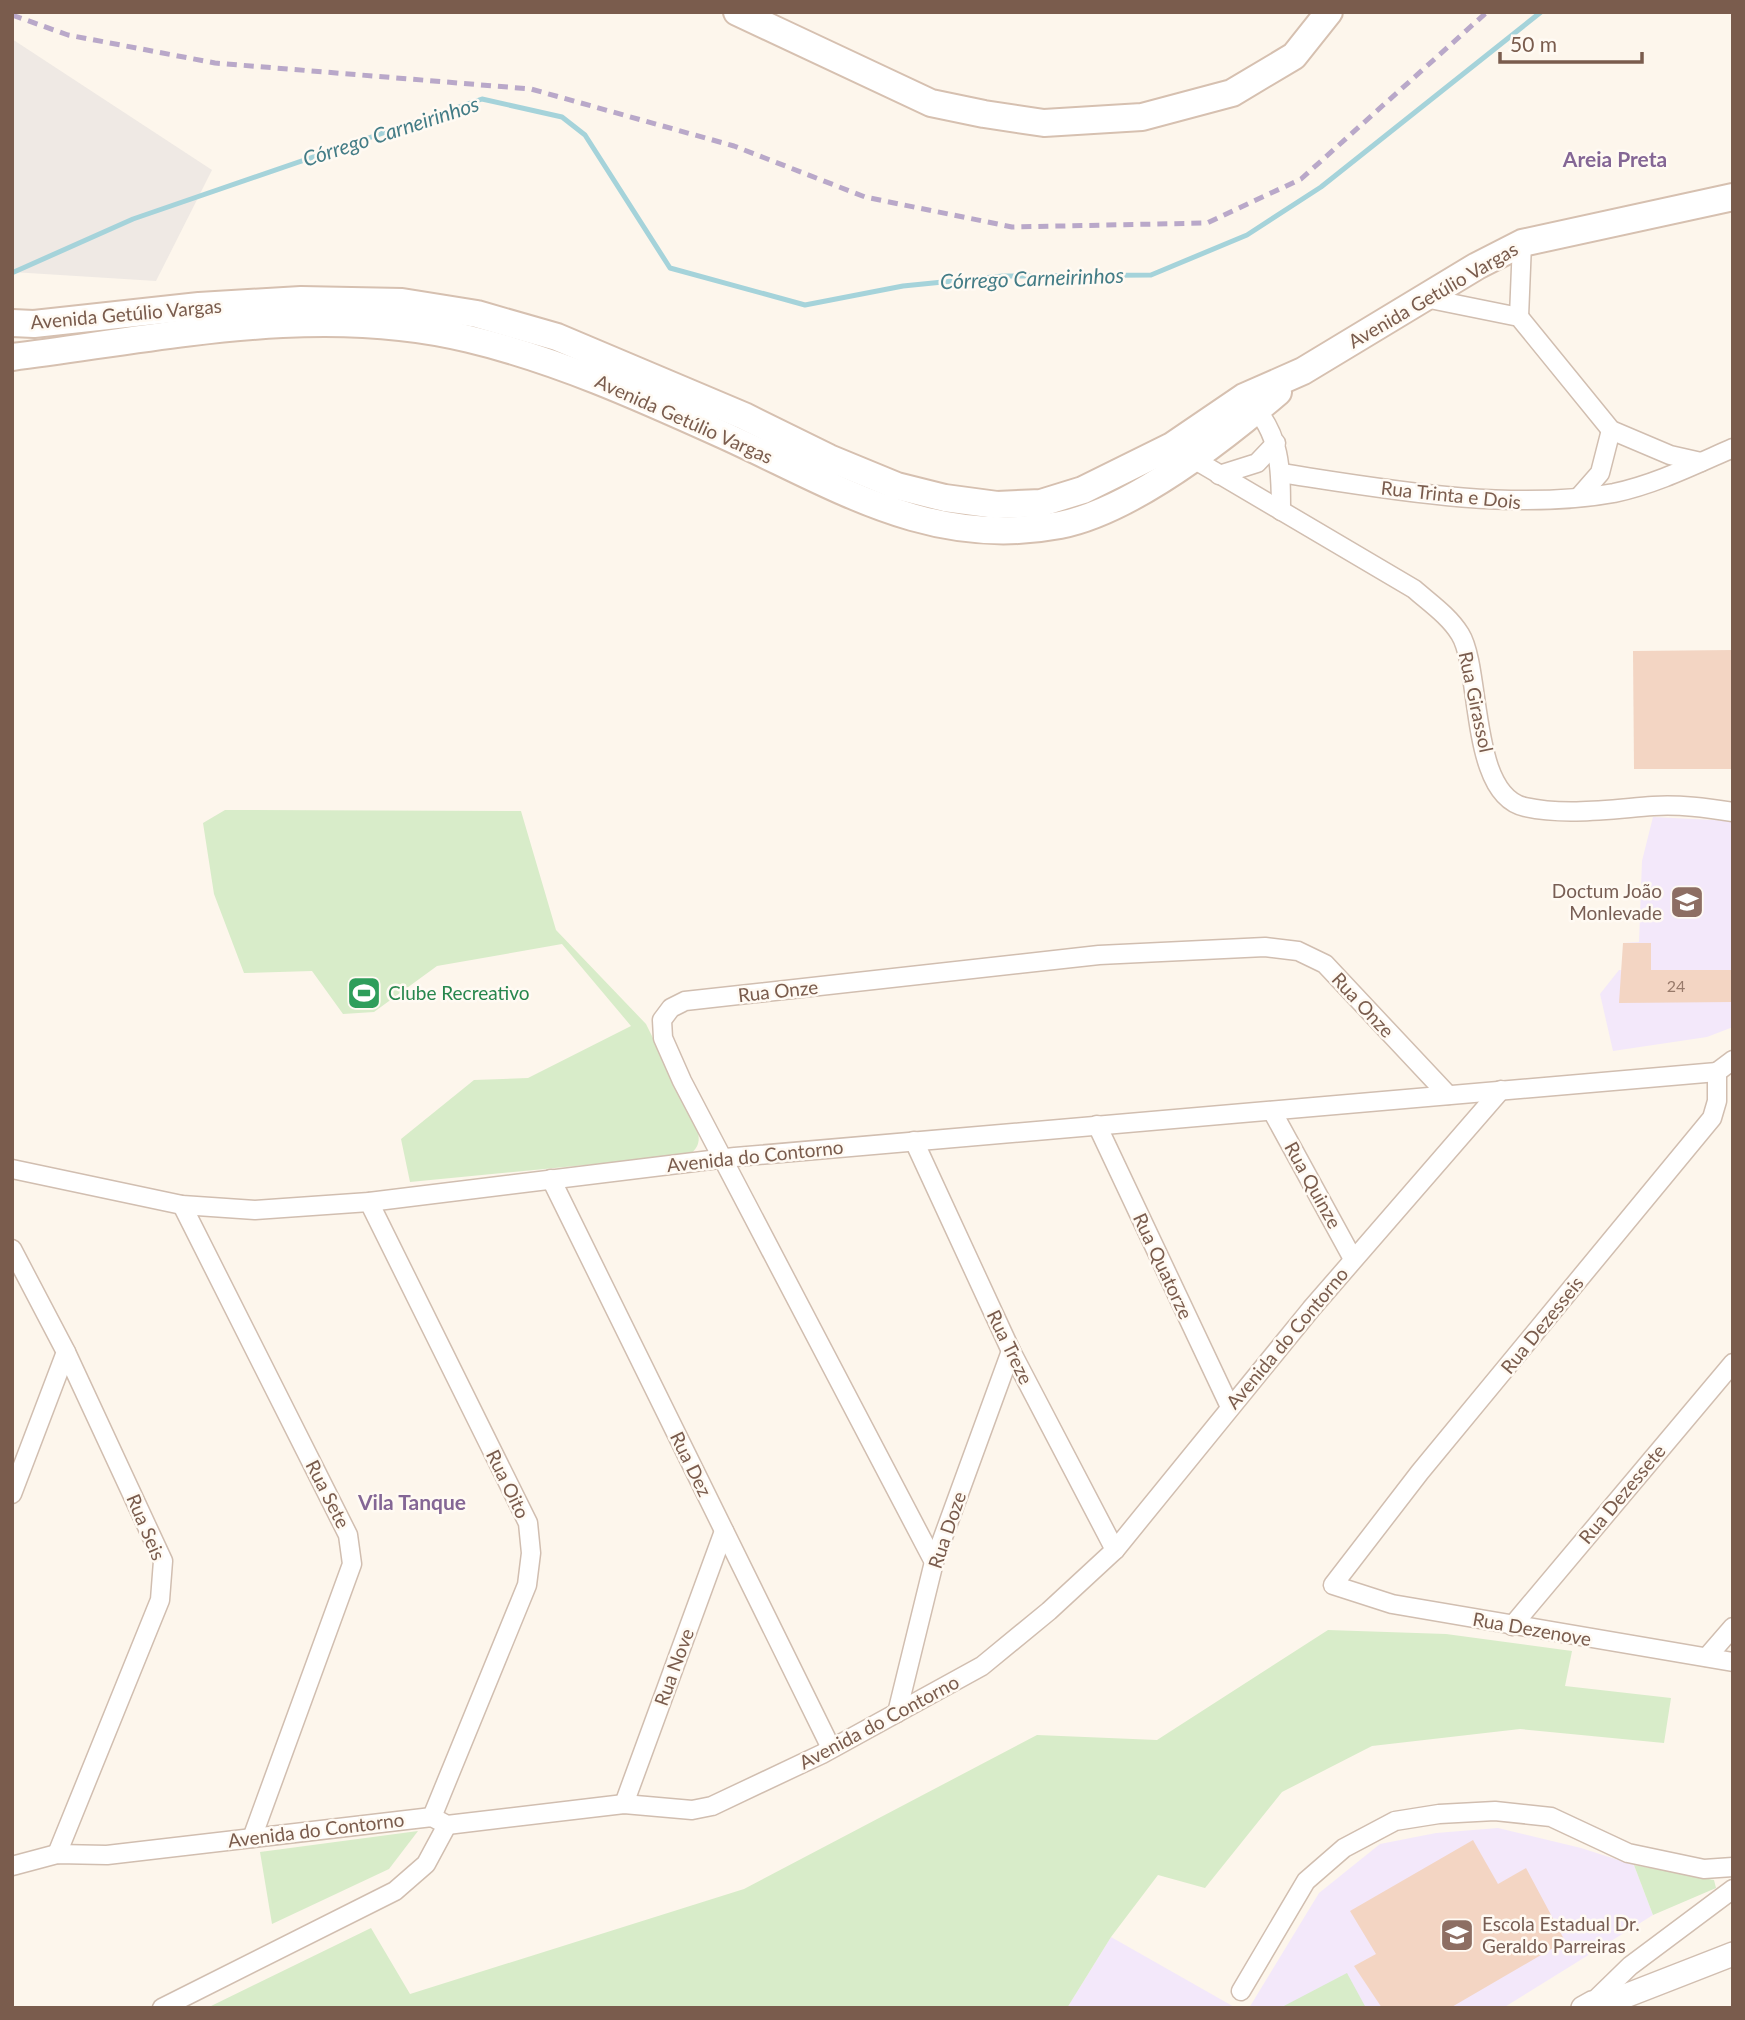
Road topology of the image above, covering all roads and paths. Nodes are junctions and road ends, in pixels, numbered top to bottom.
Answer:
1 (737, 12) edge
2 (1329, 12) edge
3 (1733, 197) edge
4 (1522, 243) junction
5 (1426, 298) junction
6 (1519, 317) junction
7 (12, 323) edge
8 (12, 357) edge
9 (1250, 404) junction
10 (1611, 430) junction
11 (1276, 443) junction
12 (1733, 448) edge
13 (1183, 453) junction
14 (1701, 462) junction
15 (824, 469) junction
16 (1281, 473) junction
17 (1219, 475) junction
18 (1579, 496) junction
19 (1281, 512) junction
20 (1733, 812) edge
21 (1733, 1060) edge
22 (1717, 1072) junction
23 (1733, 1084) edge
24 (1501, 1090) junction
25 (1447, 1095) junction
26 (1272, 1111) junction
27 (1097, 1125) junction
28 (914, 1141) junction
29 (720, 1158) junction
30 (12, 1169) edge
31 (551, 1179) junction
32 (369, 1202) junction
33 (182, 1205) junction
34 (12, 1249) edge
35 (1353, 1259) junction
36 (1011, 1351) junction
37 (65, 1352) junction
38 (1733, 1363) edge
39 (1230, 1407) junction
40 (12, 1494) edge
41 (724, 1531) junction
42 (1115, 1550) junction
43 (934, 1562) junction
44 (1333, 1585) joint
45 (1512, 1626) junction
46 (1733, 1627) edge
47 (1707, 1657) junction
48 (1733, 1662) edge
49 (897, 1713) junction
50 (831, 1748) junction
51 (624, 1804) junction
52 (440, 1821) junction
53 (252, 1838) junction
54 (57, 1854) junction
55 (12, 1866) edge
56 (1733, 1867) edge
57 (1733, 1889) edge
58 (1733, 1955) edge
59 (1241, 1991) dead end
60 (1617, 2004) edge
61 (1587, 2005) edge
62 (162, 2008) edge

1 - 2 main road
3 - 4 main road, Avenida Getúlio Vargas
4 - 5 main road, Avenida Getúlio Vargas
4 - 6 street
5 - 6 street
5 - 9 main road, Avenida Getúlio Vargas
6 - 10 street
7 - 15 main road, Avenida Getúlio Vargas
8 - 15 main road, Avenida Getúlio Vargas
9 - 11 street
9 - 13 main road, Avenida Getúlio Vargas
10 - 14 street
10 - 18 street
11 - 16 street
11 - 17 street
12 - 14 street, Rua Trinta e Dois
13 - 15 main road, Avenida Getúlio Vargas
13 - 17 street, Rua Girassol
14 - 18 street, Rua Trinta e Dois
16 - 18 street, Rua Trinta e Dois
16 - 19 street
17 - 19 street, Rua Girassol
19 - 20 street, Rua Girassol
21 - 22 street
22 - 23 street
22 - 24 street, Avenida do Contorno
22 - 44 street, Rua Dezesseis
24 - 25 street, Avenida do Contorno
24 - 35 street, Avenida do Contorno
25 - 26 street, Avenida do Contorno
25 - 29 street, Rua Onze
26 - 27 street, Avenida do Contorno
26 - 35 street, Rua Quinze
27 - 28 street, Avenida do Contorno
27 - 39 street, Rua Quatorze
28 - 29 street, Avenida do Contorno
28 - 36 street, Rua Treze
29 - 31 street, Avenida do Contorno
29 - 43 street, Rua Onze
30 - 33 street, Avenida do Contorno
31 - 32 street, Avenida do Contorno
31 - 41 street, Rua Dez
32 - 33 street, Avenida do Contorno
32 - 52 street, Rua Oito
33 - 53 street, Rua Sete
34 - 37 street, Rua Seis
35 - 39 street, Avenida do Contorno
36 - 42 street, Rua Treze
36 - 43 street, Rua Doze
37 - 40 street
37 - 54 street, Rua Seis
38 - 45 street, Rua Dezessete
39 - 42 street, Avenida do Contorno
41 - 50 street, Rua Dez
41 - 51 street, Rua Nove
42 - 49 street, Avenida do Contorno
43 - 49 street, Rua Doze
44 - 45 street, Rua Dezenove
45 - 47 street, Rua Dezenove
46 - 47 street
47 - 48 street, Rua Dezenove
49 - 50 street, Avenida do Contorno
50 - 51 street, Avenida do Contorno
51 - 52 street, Avenida do Contorno
52 - 53 street, Avenida do Contorno
52 - 62 street, Rua Oito
53 - 54 street, Avenida do Contorno
54 - 55 street, Avenida do Contorno
56 - 59 street
57 - 61 street
58 - 60 street
60 - 61 street

